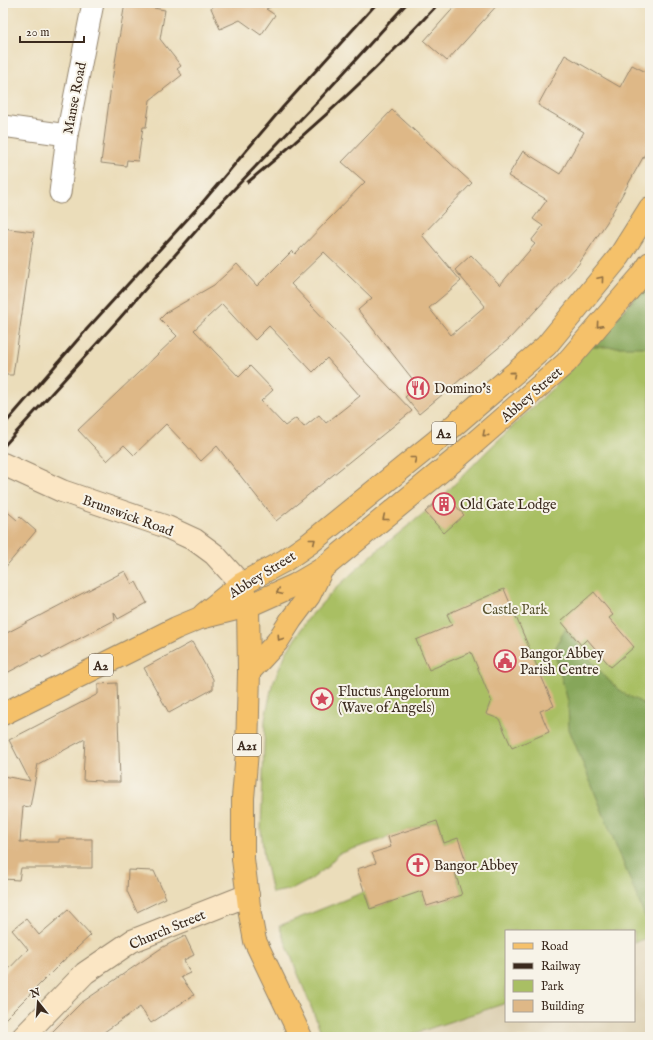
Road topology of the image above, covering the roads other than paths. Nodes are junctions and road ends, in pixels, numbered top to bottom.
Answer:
1 (93, 3) edge
2 (3, 126) edge
3 (67, 135) junction
4 (60, 193) dead end
5 (650, 208) edge
6 (650, 263) edge
7 (8, 467) edge
8 (322, 569) junction
9 (241, 584) junction
10 (248, 606) junction
11 (200, 618) junction
12 (249, 672) junction
13 (3, 714) edge
14 (248, 895) junction
15 (23, 1037) edge
16 (301, 1037) edge

1 - 3 street, Manse Road
2 - 3 street
3 - 4 street, Manse Road
9 -> 5 main road, Abbey Street / A2
6 -> 8 main road, Abbey Street / A2
7 - 9 main road, Brunswick Road
8 -> 10 main road, Abbey Street / A2
8 -> 12 main road
9 - 10 main road, A21
9 - 11 main road, Abbey Street / A2
10 - 11 main road, Abbey Street / A2
10 - 12 main road, A21
11 - 13 main road, A2
12 - 14 main road, A21
14 - 15 main road, Church Street
14 - 16 main road, A21

